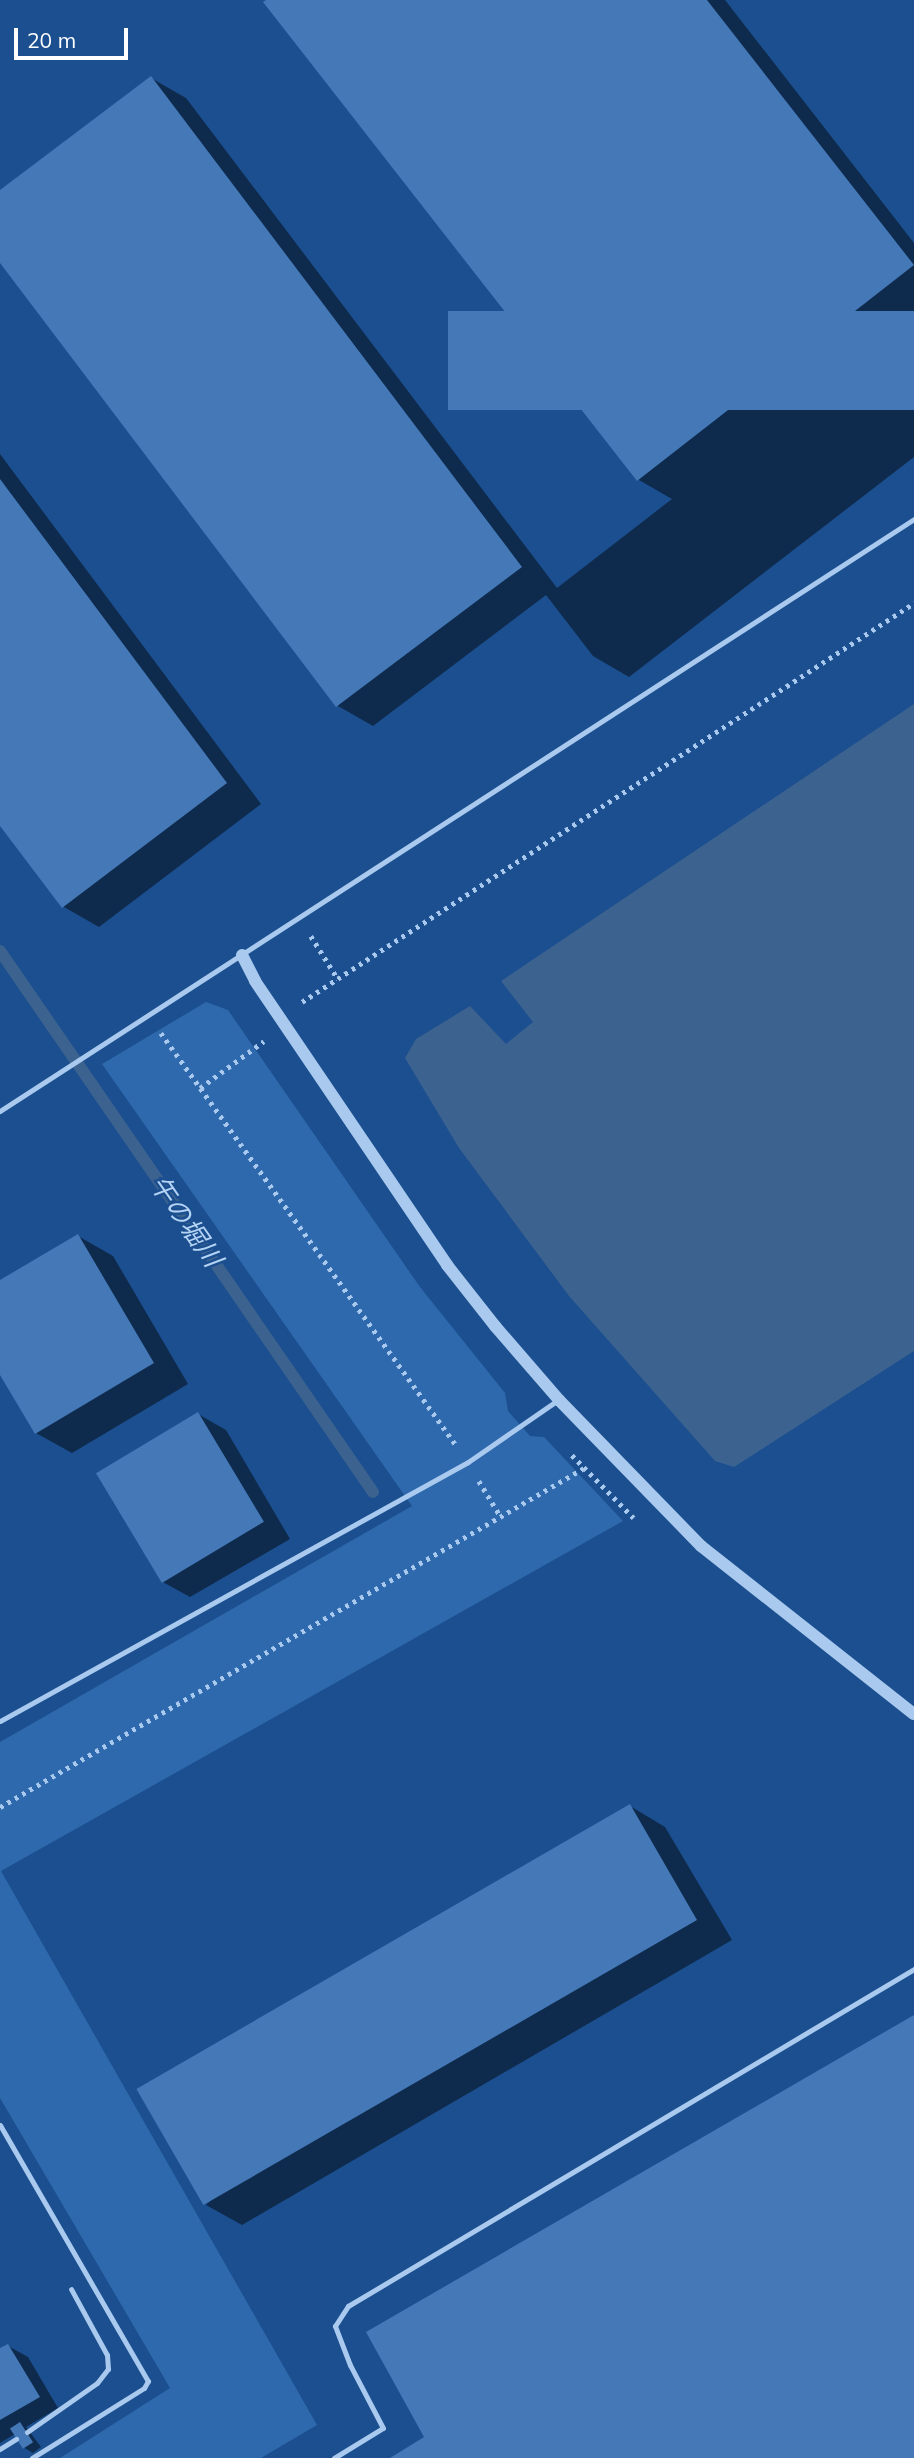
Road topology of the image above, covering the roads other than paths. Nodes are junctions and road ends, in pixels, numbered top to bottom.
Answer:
1 (914, 519) edge
2 (242, 956) junction
3 (0, 1111) edge
4 (559, 1400) junction
5 (914, 1714) edge
6 (0, 1721) edge
7 (914, 1969) edge
8 (0, 2125) edge
9 (71, 2289) dead end
10 (27, 2432) dead end
11 (16, 2439) dead end
12 (0, 2449) edge
13 (32, 2458) edge
14 (334, 2458) edge

1 - 2 lane
2 - 3 lane
2 - 4 street
4 - 5 street
4 - 6 lane
7 - 14 lane
8 - 13 lane
9 - 10 lane
11 - 12 lane

